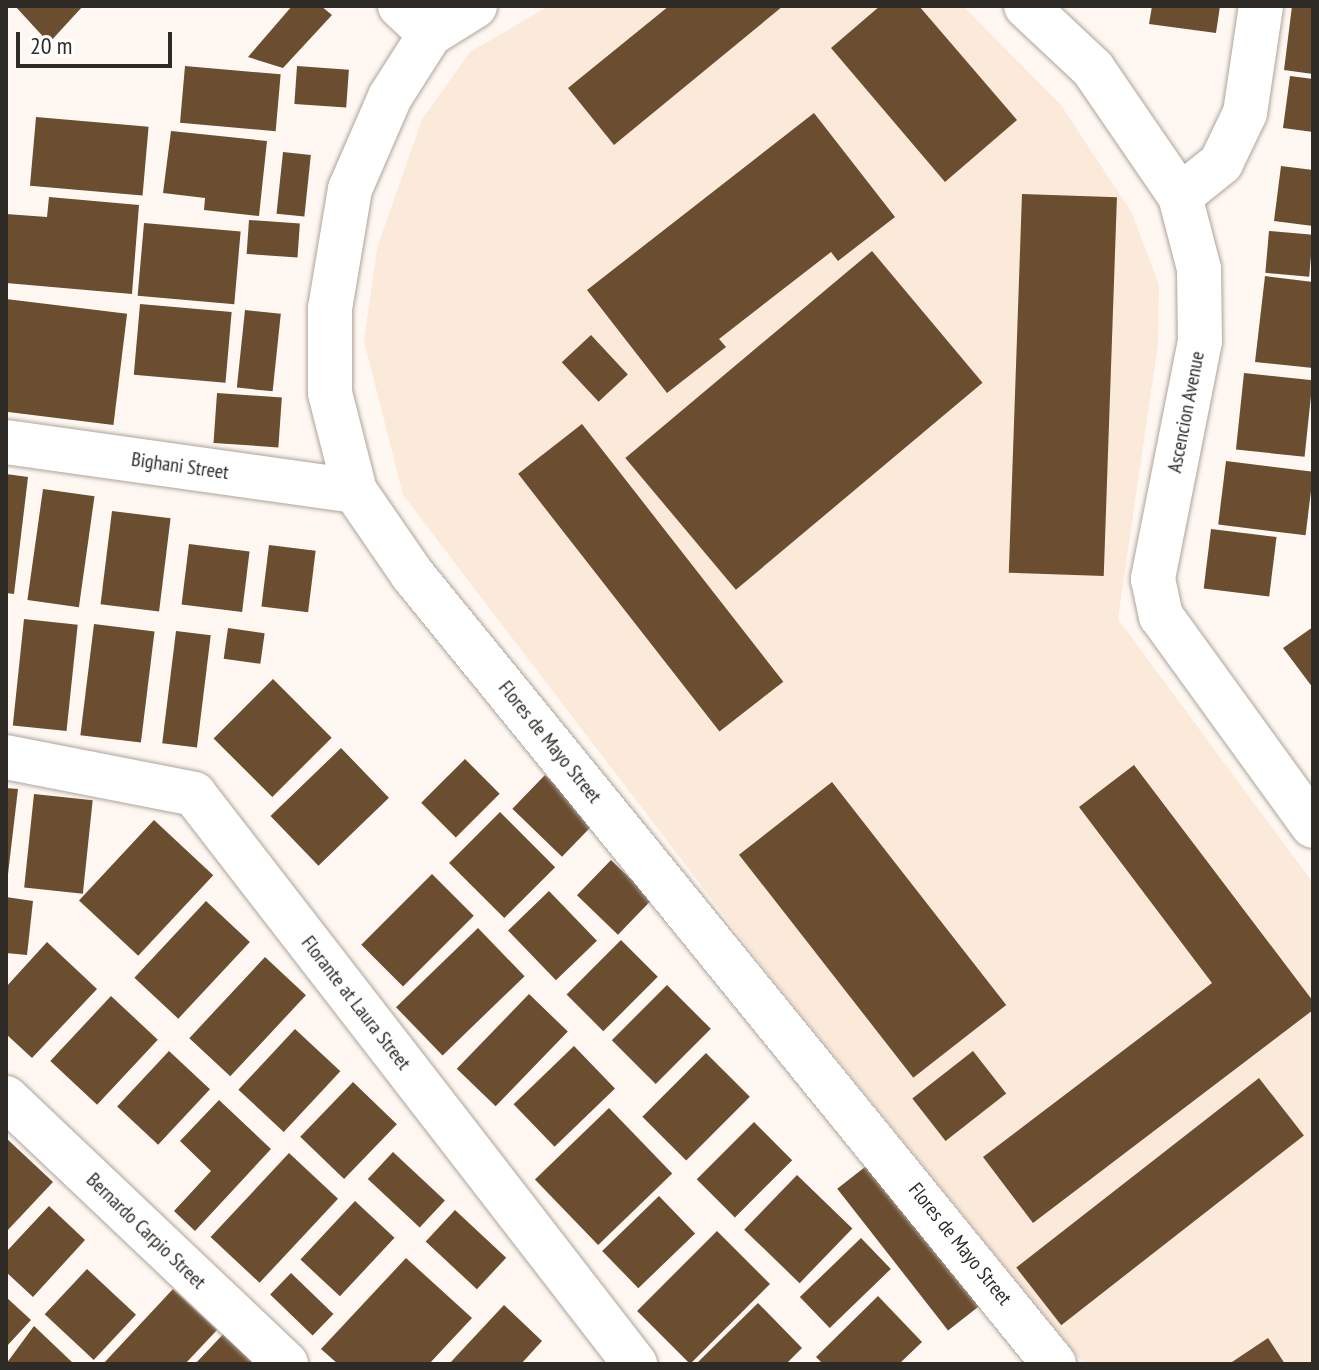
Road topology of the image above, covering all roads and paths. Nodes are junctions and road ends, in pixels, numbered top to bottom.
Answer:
1 (475, 6) edge
2 (1026, 6) edge
3 (1261, 6) edge
4 (415, 20) edge
5 (1180, 196) junction
6 (6, 442) edge
7 (355, 491) junction
8 (6, 757) edge
9 (1313, 826) edge
10 (6, 1098) edge
11 (286, 1364) edge
12 (635, 1364) edge
13 (1054, 1364) edge

1 - 4 street
2 - 5 street, Ascencion Avenue
3 - 5 street
4 - 7 street, Flores de Mayo Street
5 - 9 street, Ascencion Avenue
6 - 7 street, Bighani Street
7 - 13 street, Flores de Mayo Street
8 - 12 street, Florante at Laura Street
10 - 11 street, Bernardo Carpio Street

